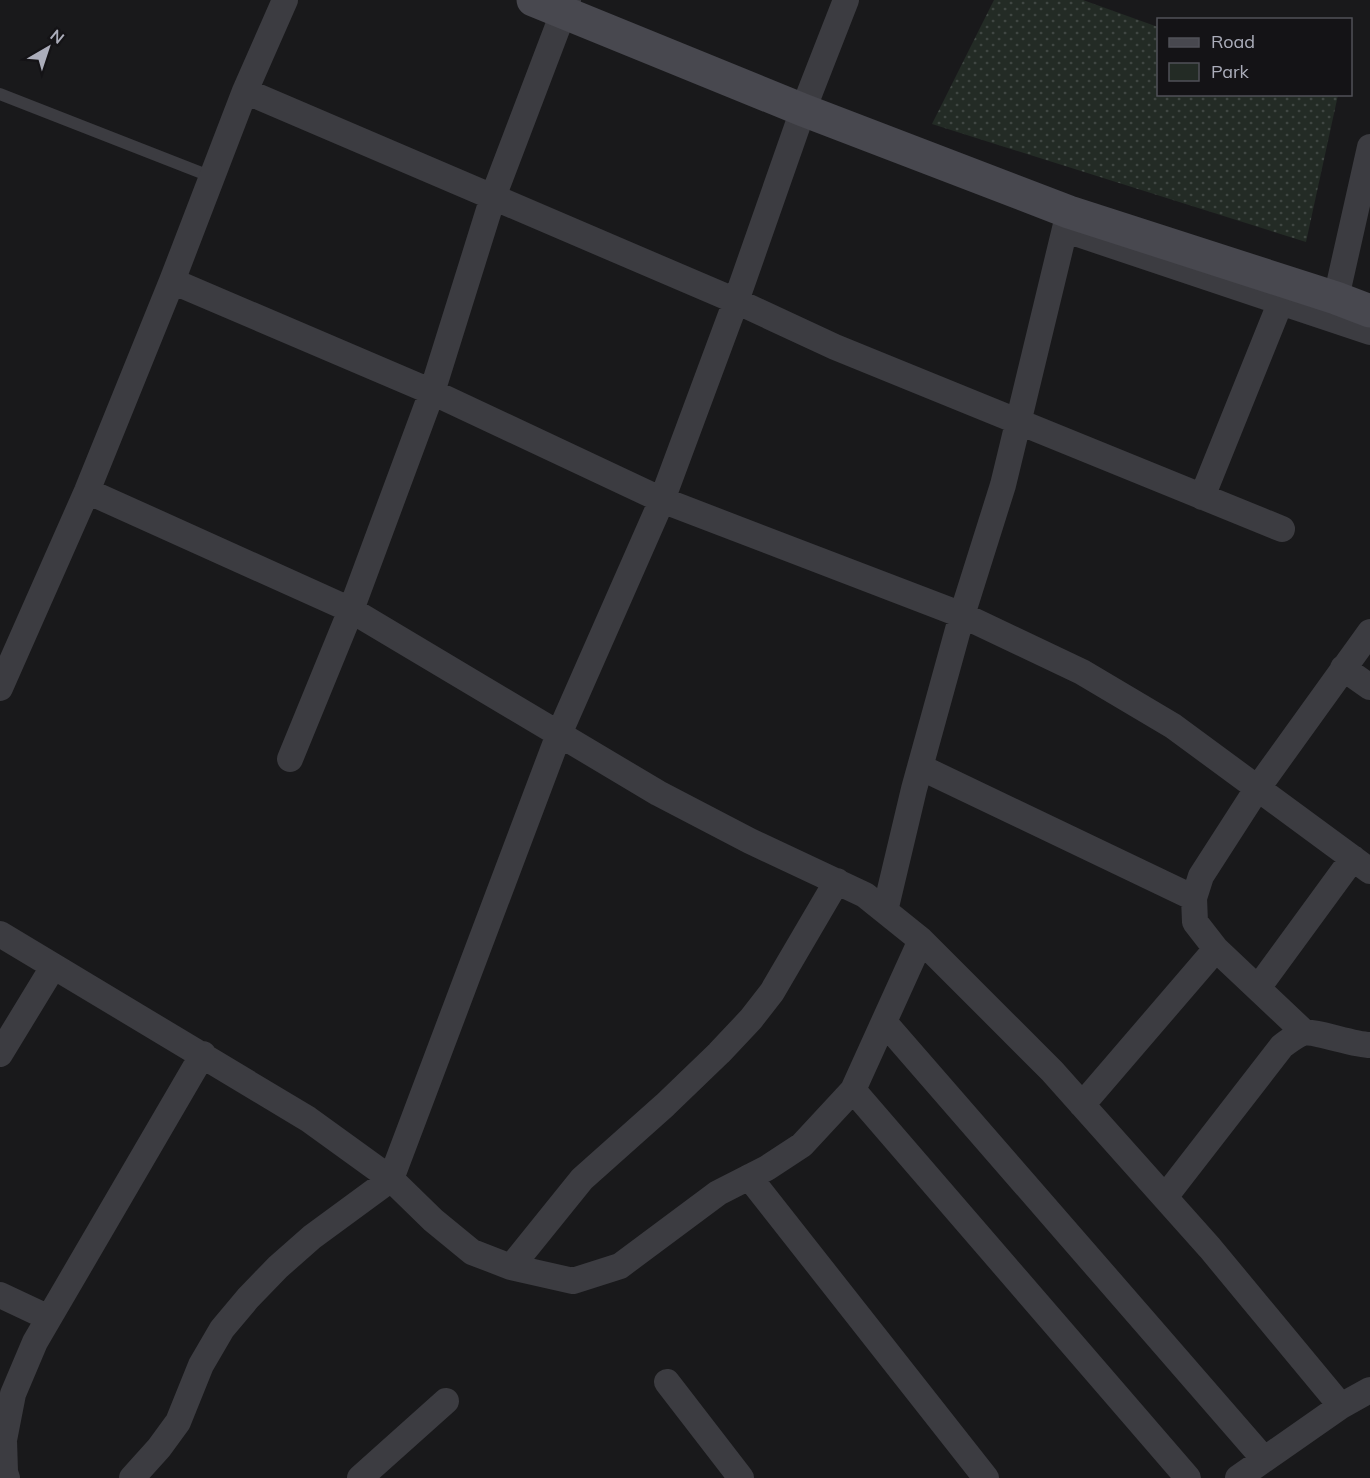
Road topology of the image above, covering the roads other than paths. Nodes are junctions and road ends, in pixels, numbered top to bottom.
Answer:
1 (285, 0) edge
2 (533, 0) edge
3 (846, 0) edge
4 (565, 7) edge
5 (245, 91) junction
6 (0, 94) edge
7 (803, 110) junction
8 (1370, 147) edge
9 (212, 177) junction
10 (493, 196) junction
11 (1067, 221) junction
12 (172, 281) junction
13 (736, 300) junction
14 (1281, 301) junction
15 (1361, 309) edge
16 (432, 392) junction
17 (1019, 421) junction
18 (87, 491) junction
19 (1202, 497) junction
20 (662, 500) junction
21 (1282, 529) dead end
22 (351, 610) junction
23 (963, 615) junction
24 (1370, 632) edge
25 (1343, 668) junction
26 (1370, 687) edge
27 (0, 688) edge
28 (559, 734) junction
29 (290, 759) dead end
30 (920, 767) junction
31 (1257, 789) junction
32 (1361, 865) edge
33 (837, 881) junction
34 (1194, 898) junction
35 (885, 911) junction
36 (0, 934) edge
37 (921, 940) junction
38 (1216, 949) junction
39 (53, 967) junction
40 (1258, 987) junction
41 (884, 1022) junction
42 (1304, 1032) junction
43 (1370, 1044) edge
44 (0, 1054) edge
45 (203, 1054) junction
46 (853, 1090) junction
47 (1082, 1106) junction
48 (749, 1177) junction
49 (391, 1179) junction
50 (1166, 1197) junction
51 (511, 1267) junction
52 (4, 1303) edge
53 (49, 1318) junction
54 (668, 1382) dead end
55 (1370, 1390) edge
56 (447, 1401) dead end
57 (1341, 1406) junction
58 (1264, 1459) junction
59 (7, 1478) edge
60 (132, 1478) edge
61 (360, 1478) edge
62 (741, 1478) edge
63 (986, 1478) edge
64 (1188, 1478) edge
65 (1238, 1478) edge

1 - 5 street
2 - 4 main road
3 - 7 street
4 - 7 main road
4 - 10 street
5 - 9 street
5 - 10 street
6 - 9 lane
7 - 11 main road
7 - 13 street
8 - 15 street
9 - 12 street
10 - 13 street
10 - 16 street
11 - 14 street
11 - 15 main road
11 - 17 street
12 - 16 street
12 - 18 street
13 - 17 street
13 - 20 street
14 - 15 street
14 - 19 street
16 - 20 street
16 - 22 street
17 - 19 street
17 - 23 street
18 - 22 street
18 - 27 street
19 - 21 street
20 - 23 street
20 - 28 street
22 - 28 street
22 - 29 street
23 - 30 street
23 - 31 street
24 - 25 street
25 - 26 street
25 - 31 street
28 - 33 street
28 - 49 street
30 - 34 street
30 - 35 street
31 - 32 street
31 - 34 street
32 - 40 street
33 - 35 street
33 - 51 street
34 - 38 street
35 - 37 street
36 - 39 street
37 - 41 street
37 - 47 street
38 - 40 street
38 - 47 street
39 - 44 street
39 - 45 street
40 - 42 street
41 - 46 street
41 - 58 street
42 - 43 street
42 - 50 street
45 - 49 street
45 - 53 street
46 - 48 street
46 - 64 street
47 - 50 street
48 - 51 street
48 - 63 street
49 - 51 street
49 - 60 street
50 - 57 street
52 - 53 street
53 - 59 street
54 - 62 street
55 - 57 street
56 - 61 street
57 - 58 street
58 - 65 street

